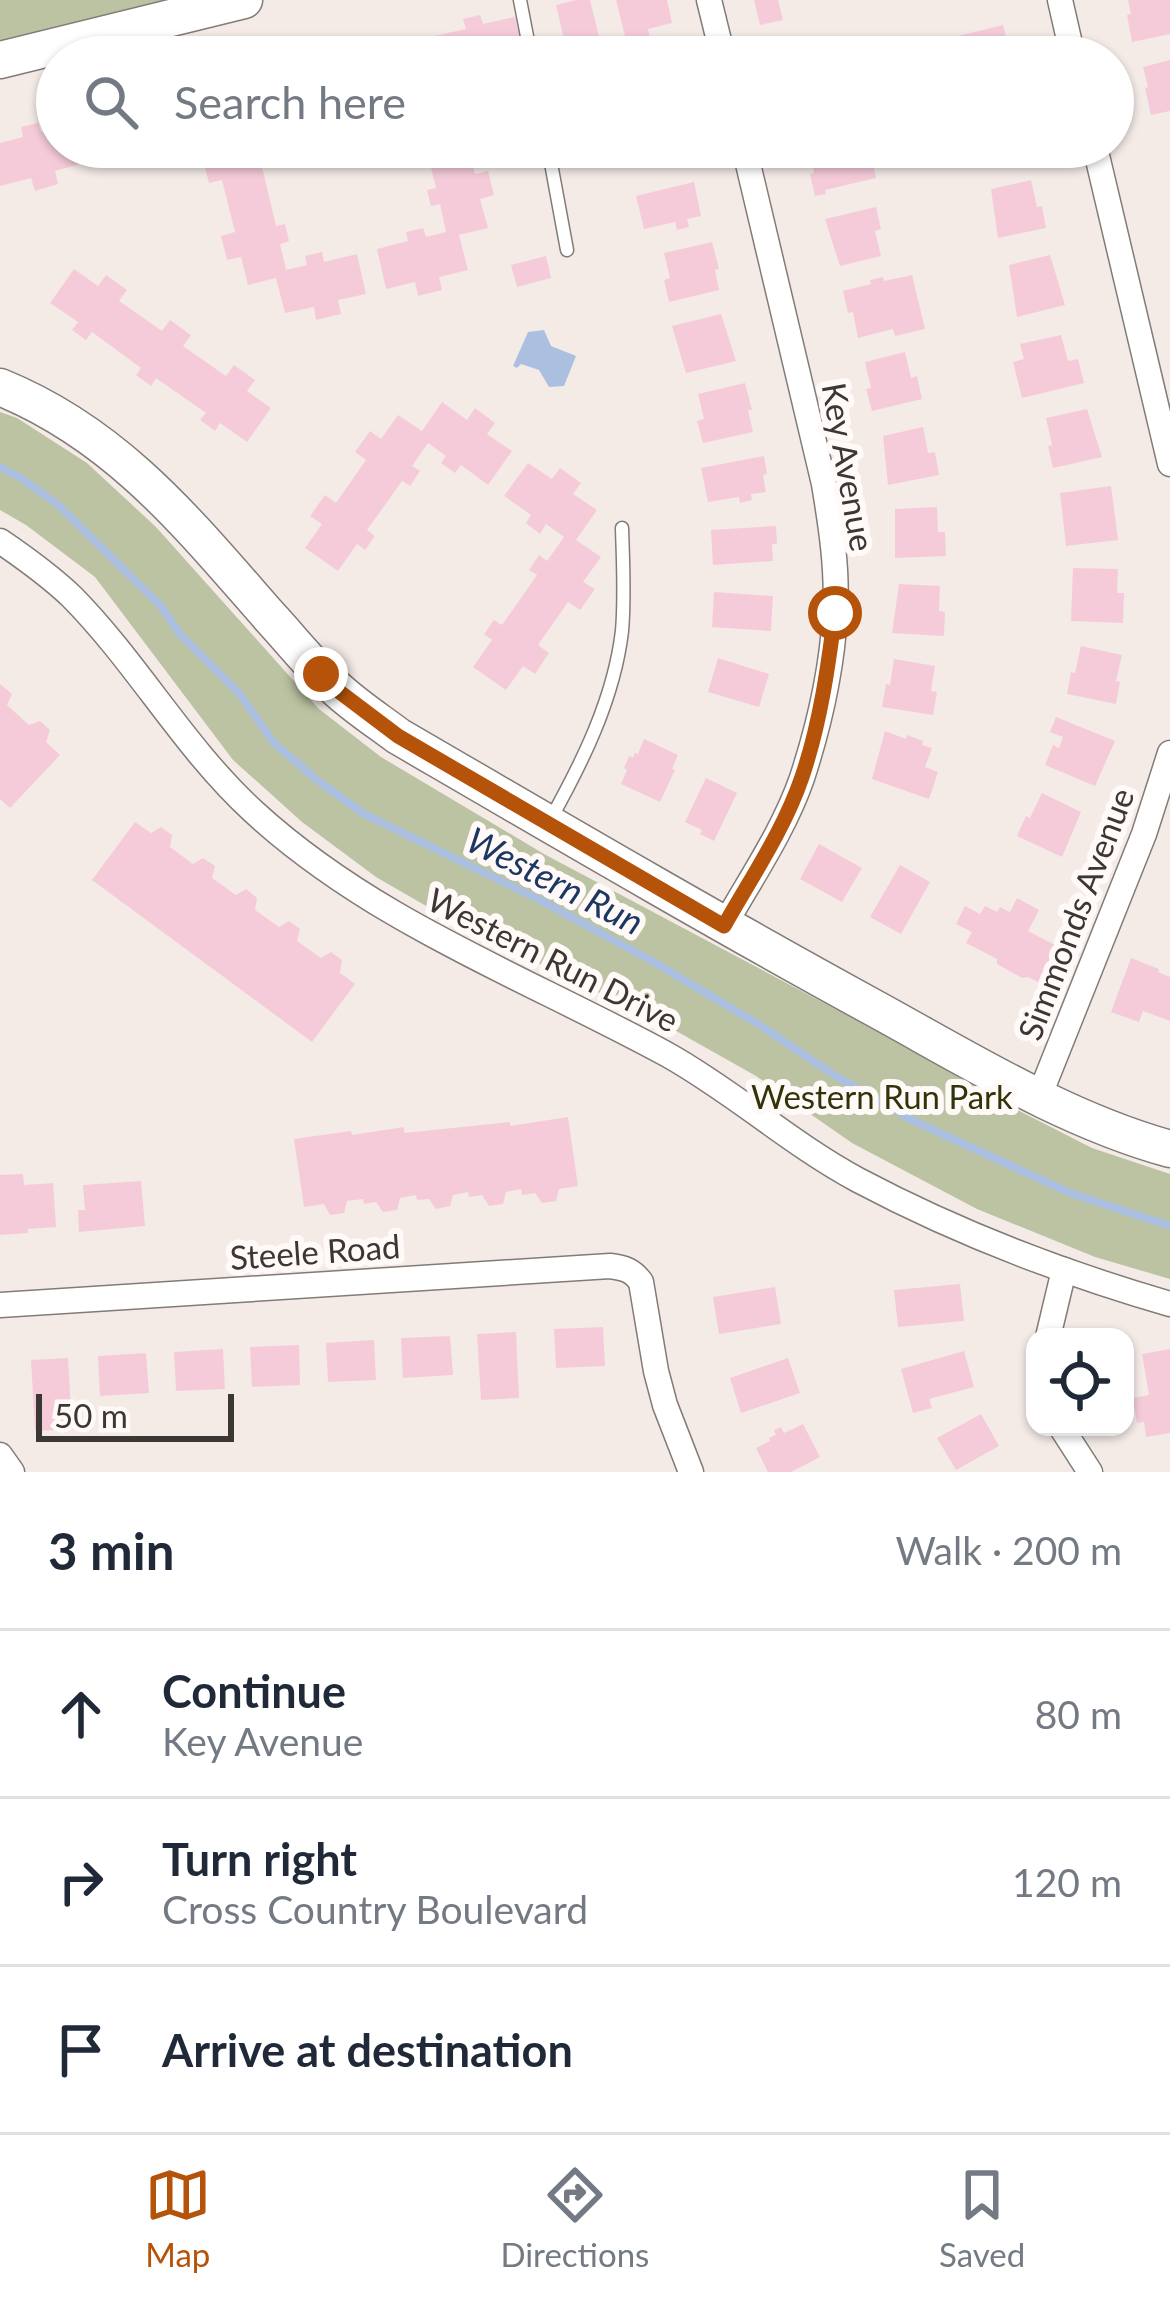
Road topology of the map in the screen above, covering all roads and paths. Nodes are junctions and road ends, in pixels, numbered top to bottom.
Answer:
1 (244, 0) edge
2 (520, 0) edge
3 (709, 0) edge
4 (1060, 0) edge
5 (98, 36) edge
6 (527, 36) edge
7 (718, 36) edge
8 (1068, 36) edge
9 (36, 51) edge
10 (0, 60) edge
11 (552, 168) edge
12 (749, 168) edge
13 (1100, 168) edge
14 (567, 250) dead end
15 (0, 387) edge
16 (1170, 464) edge
17 (622, 528) dead end
18 (0, 542) edge
19 (1170, 754) edge
20 (548, 824) junction
21 (724, 926) junction
22 (1039, 1097) junction
23 (1170, 1149) edge
24 (1064, 1270) junction
25 (1170, 1304) edge
26 (0, 1305) edge
27 (1050, 1328) edge
28 (1067, 1436) edge
29 (0, 1455) edge
30 (12, 1472) edge
31 (691, 1472) edge
32 (1090, 1472) edge

1 - 5 main road
2 - 6 lane
3 - 7 street
4 - 8 street
9 - 10 main road
11 - 14 lane
12 - 21 street, Key Avenue
13 - 16 street
15 - 20 main road
17 - 20 lane
18 - 24 street, Western Run Drive
19 - 22 street, Simmonds Avenue
20 - 21 main road
21 - 22 main road
22 - 23 main road
24 - 25 street, Western Run Drive
24 - 27 street
26 - 31 street, Steele Road
28 - 32 street
29 - 30 street

